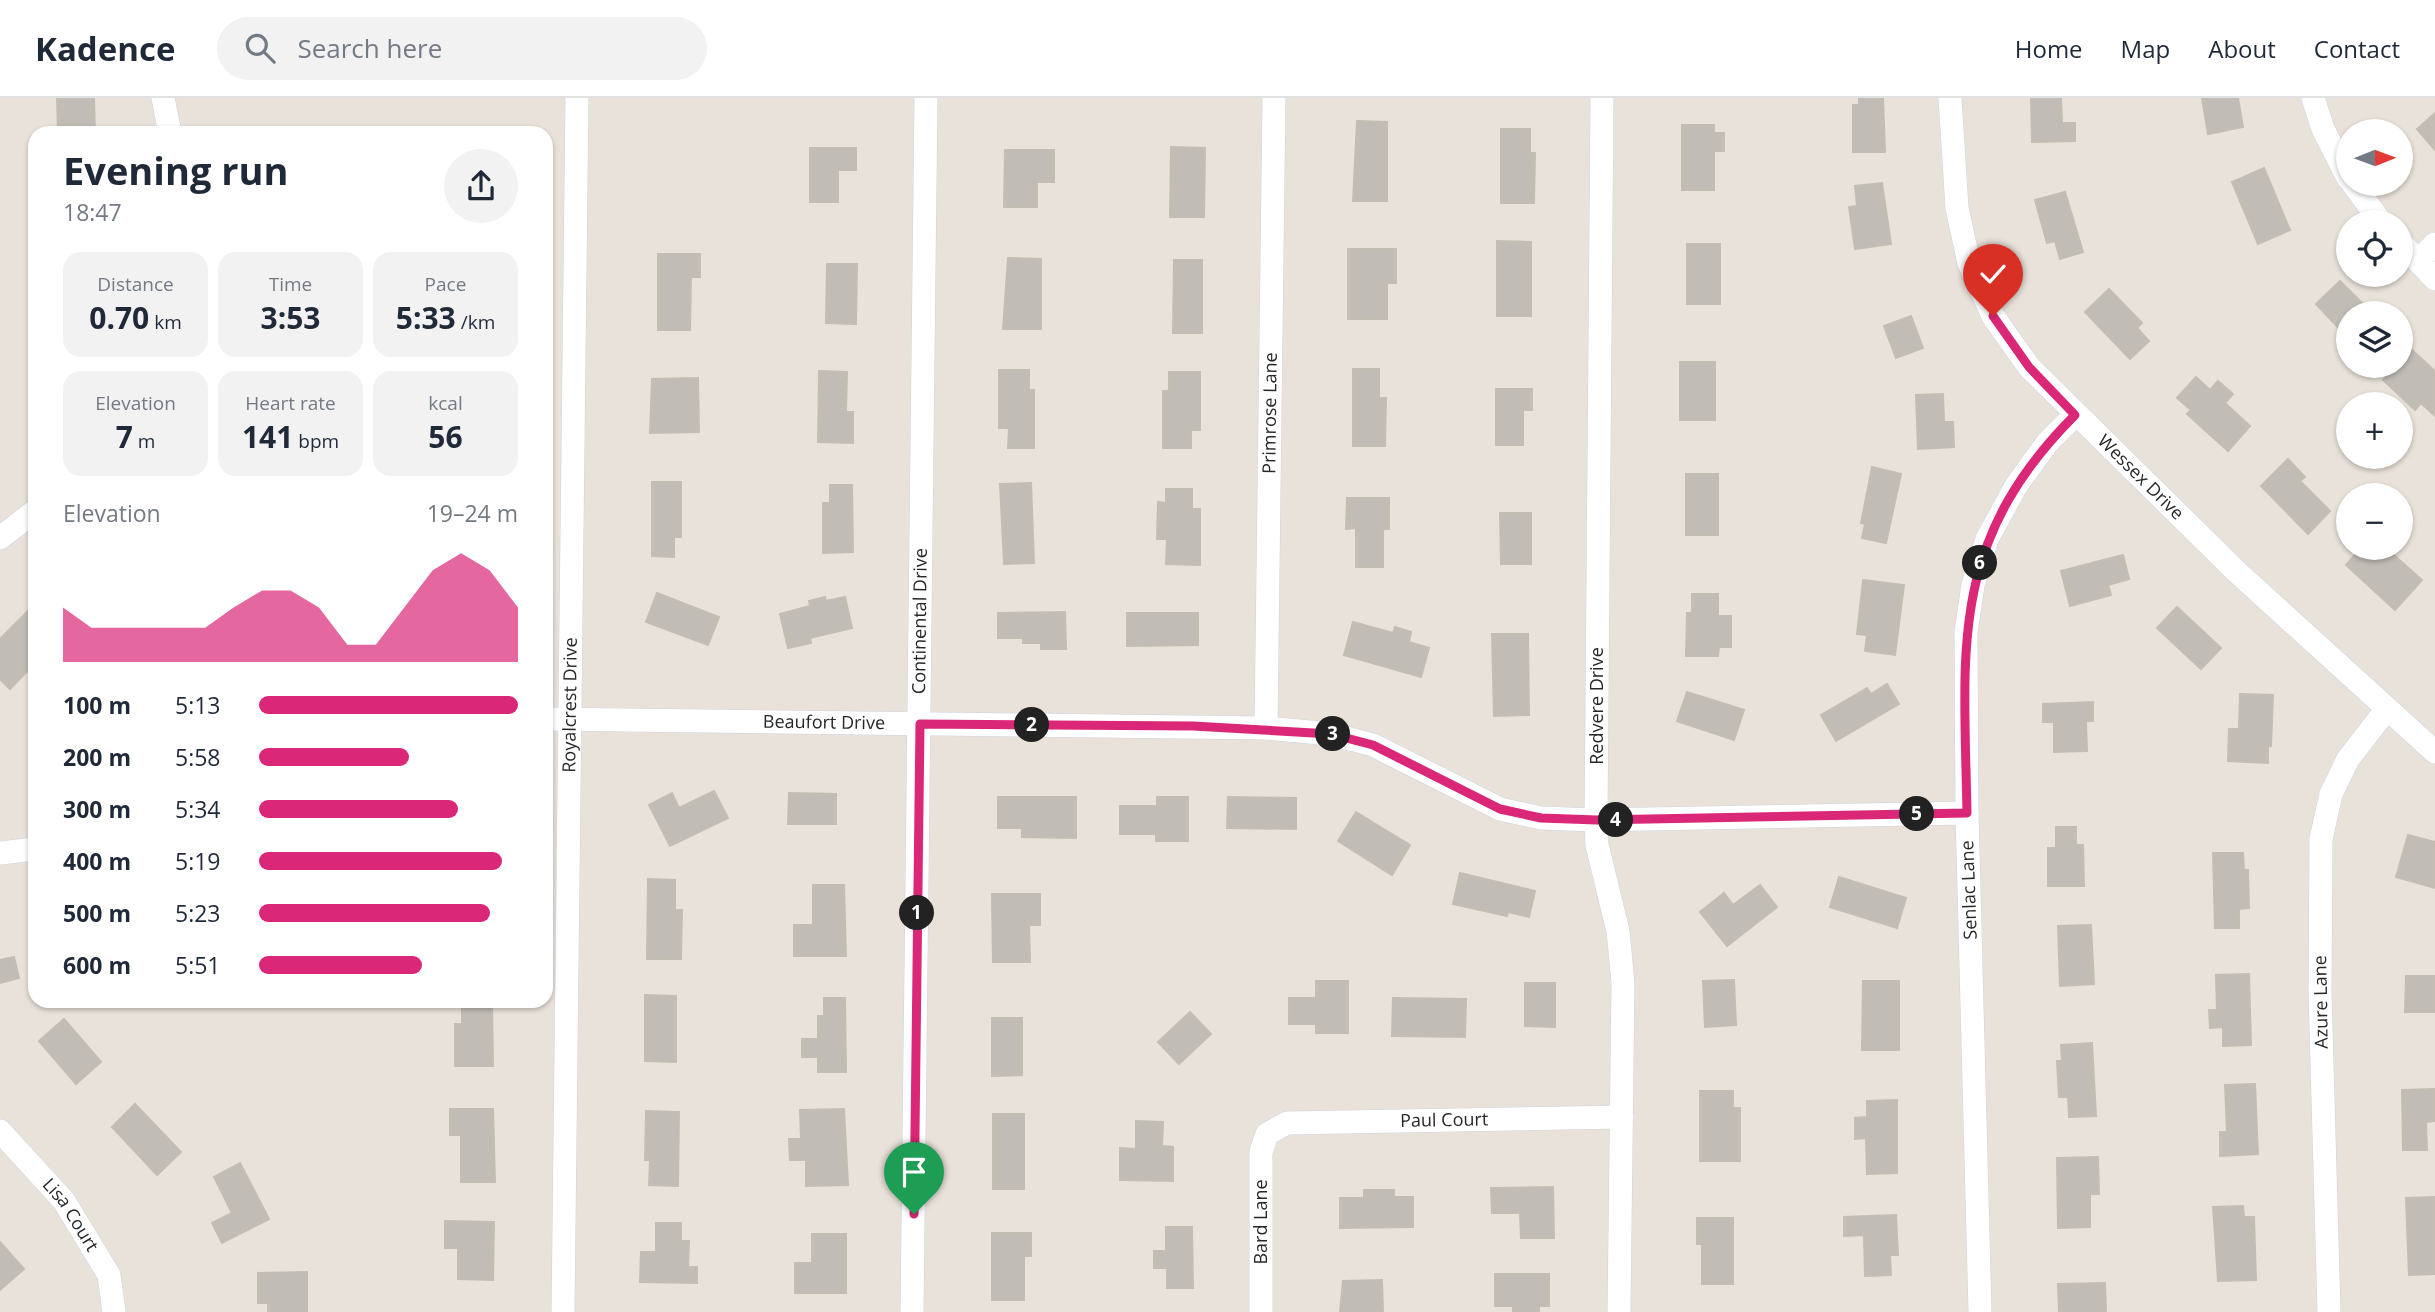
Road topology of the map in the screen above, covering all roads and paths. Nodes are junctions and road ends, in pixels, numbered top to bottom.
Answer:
1 (163, 98) edge
2 (577, 98) edge
3 (926, 98) edge
4 (1274, 98) edge
5 (1602, 98) edge
6 (1950, 98) edge
7 (2313, 98) edge
8 (169, 126) edge
9 (2336, 154) edge
10 (2435, 244) edge
11 (2413, 256) edge
12 (2418, 261) junction
13 (2435, 279) edge
14 (2075, 415) junction
15 (28, 516) edge
16 (0, 538) edge
17 (2386, 710) junction
18 (553, 720) edge
19 (569, 721) junction
20 (920, 724) junction
21 (1266, 728) junction
22 (2435, 752) edge
23 (1967, 813) junction
24 (1597, 820) junction
25 (28, 850) edge
26 (0, 853) edge
27 (1622, 1117) junction
28 (0, 1131) edge
29 (1267, 1134) joint
30 (114, 1312) edge
31 (562, 1312) edge
32 (912, 1312) edge
33 (1261, 1312) edge
34 (1619, 1312) edge
35 (1980, 1312) edge
36 (2329, 1312) edge

1 - 8 street
2 - 19 street, Royalcrest Drive
3 - 20 street, Continental Drive
4 - 21 street, Primrose Lane
5 - 24 street, Redvere Drive
6 - 14 street, Wessex Drive
7 - 9 street
10 - 12 street
11 - 12 street
12 - 13 street
14 - 17 street, Wessex Drive
14 - 23 street, Senlac Lane
15 - 16 street
17 - 22 street, Wessex Drive
17 - 36 street, Azure Lane
18 - 19 street, Beaufort Drive
19 - 20 street, Beaufort Drive
19 - 31 street, Royalcrest Drive
20 - 21 street, Beaufort Drive
20 - 32 street, Continental Drive
21 - 24 street, Beaufort Drive
23 - 24 street, Beaufort Drive
23 - 35 street, Senlac Lane
24 - 27 street, Redvere Drive
25 - 26 street
27 - 29 street, Paul Court
27 - 34 street, Redvere Drive
28 - 30 street, Lisa Court
29 - 33 street, Bard Lane

